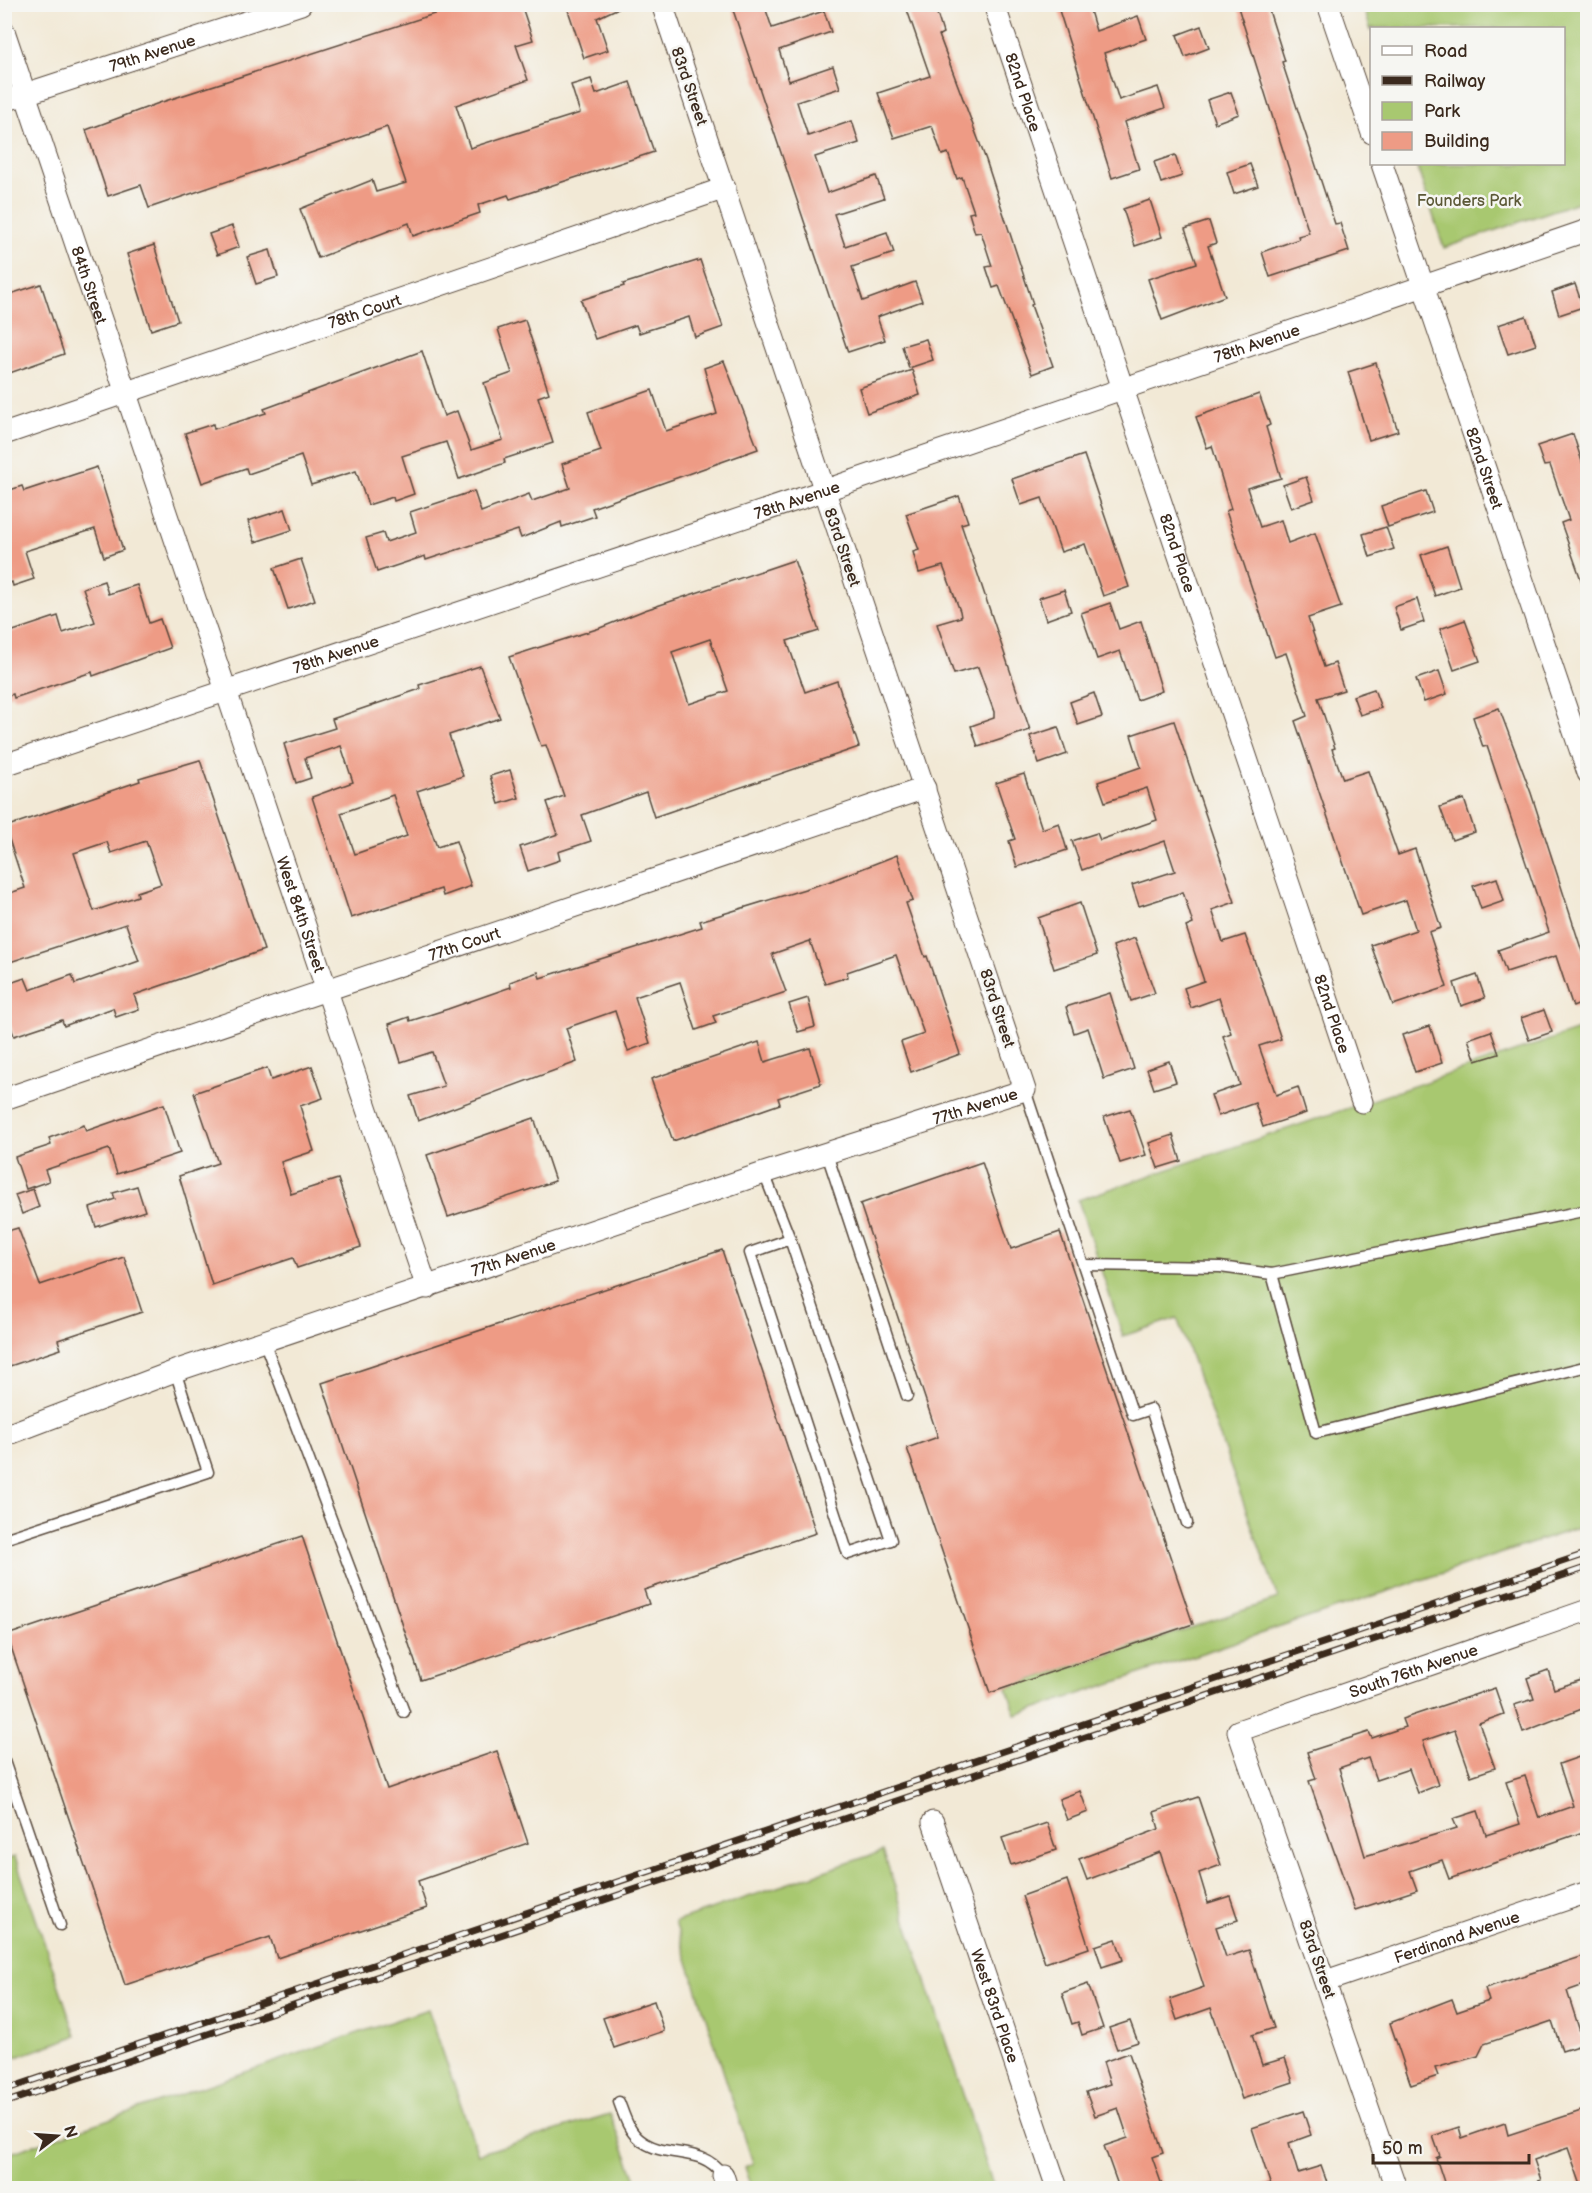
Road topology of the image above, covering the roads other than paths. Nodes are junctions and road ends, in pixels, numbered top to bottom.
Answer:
1 (301, 4) edge
2 (662, 4) edge
3 (994, 4) edge
4 (1328, 4) edge
5 (4, 31) edge
6 (26, 94) junction
7 (4, 101) edge
8 (1370, 130) edge
9 (1382, 165) edge
10 (725, 188) junction
11 (1587, 230) edge
12 (1423, 288) junction
13 (1124, 388) junction
14 (126, 393) junction
15 (4, 434) edge
16 (823, 491) junction
17 (176, 541) joint
18 (226, 690) junction
19 (4, 765) edge
20 (1587, 773) edge
21 (925, 788) junction
22 (327, 990) junction
23 (1025, 1090) junction
24 (4, 1099) edge
25 (1362, 1102) dead end
26 (828, 1154) junction
27 (764, 1173) junction
28 (1587, 1210) edge
29 (790, 1239) junction
30 (1084, 1265) junction
31 (1272, 1274) junction
32 (427, 1288) junction
33 (264, 1341) junction
34 (1587, 1366) edge
35 (175, 1371) junction
36 (907, 1396) dead end
37 (4, 1436) edge
38 (1187, 1523) dead end
39 (4, 1539) edge
40 (1587, 1610) edge
41 (404, 1712) dead end
42 (1238, 1731) joint
43 (4, 1761) edge
44 (933, 1822) dead end
45 (1587, 1892) edge
46 (60, 1925) dead end
47 (1326, 1981) junction
48 (619, 2102) dead end
49 (725, 2182) edge
50 (1057, 2188) edge
51 (1396, 2188) edge

1 - 6 street, 79th Avenue
2 - 10 street, 83rd Street
3 - 13 street, 82nd Place
4 - 8 street
5 - 6 street, 84th Street
6 - 7 street, 79th Avenue
6 - 14 street, 84th Street
9 - 12 street, 82nd Street
10 - 14 street, 78th Court
10 - 16 street, 83rd Street
11 - 12 street, 78th Avenue
12 - 13 street, 78th Avenue
12 - 20 street, 82nd Street
13 - 16 street, 78th Avenue
13 - 25 street, 82nd Place
14 - 15 street, 78th Court
14 - 17 street, 84th Street
16 - 18 street, 78th Avenue
16 - 21 street, 83rd Street
17 - 18 street, West 84th Street
18 - 19 street, 78th Avenue
18 - 22 street, West 84th Street
21 - 22 street, 77th Court
21 - 23 street, 83rd Street
22 - 24 street, 77th Court
22 - 32 street, West 84th Street
23 - 26 street, 77th Avenue
23 - 30 lane
26 - 27 street, 77th Avenue
26 - 36 lane
27 - 29 lane
27 - 32 street, 77th Avenue
28 - 31 lane
29 - 29 lane
30 - 31 lane
30 - 38 lane
31 - 34 lane
32 - 33 street, 77th Avenue
33 - 35 street, 77th Avenue
33 - 41 lane
35 - 37 street, 77th Avenue
35 - 39 lane
40 - 42 street, South 76th Avenue
42 - 47 street, 83rd Street
43 - 46 lane
44 - 50 street, West 83rd Place
45 - 47 street, Ferdinand Avenue
47 - 51 street, 83rd Street
48 - 49 lane

